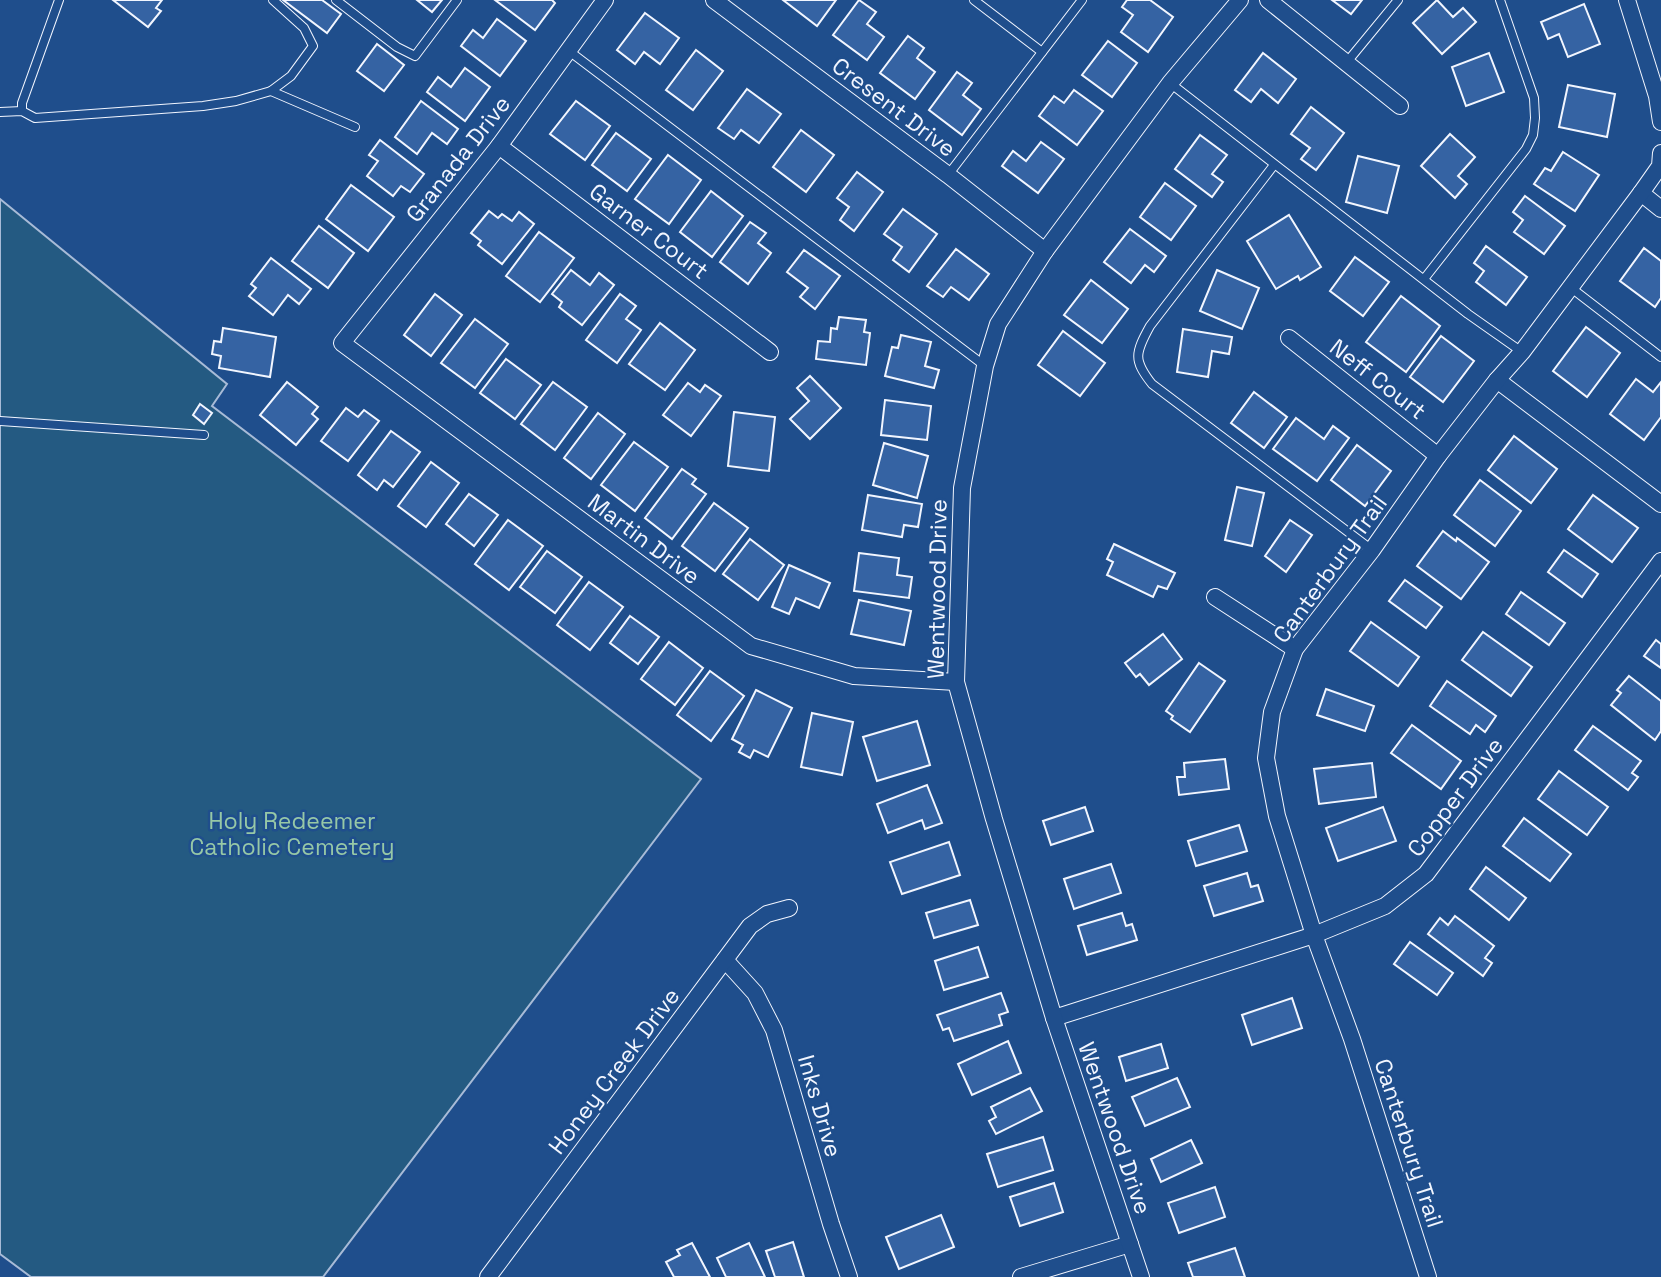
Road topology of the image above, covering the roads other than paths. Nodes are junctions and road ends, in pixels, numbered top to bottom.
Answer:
1 (58, 0) edge
2 (273, 0) edge
3 (336, 0) edge
4 (457, 0) edge
5 (605, 0) edge
6 (714, 0) edge
7 (974, 0) edge
8 (1082, 0) edge
9 (1240, 0) edge
10 (1268, 0) edge
11 (1398, 0) edge
12 (1500, 0) edge
13 (1627, 0) edge
14 (569, 51) junction
15 (1042, 52) junction
16 (1347, 62) junction
17 (1170, 83) junction
18 (271, 91) junction
19 (1400, 106) dead end
20 (22, 111) junction
21 (0, 112) edge
22 (1661, 122) edge
23 (355, 127) dead end
24 (499, 146) junction
25 (1661, 153) edge
26 (1274, 165) junction
27 (948, 175) junction
28 (1641, 193) junction
29 (1661, 209) edge
30 (1045, 251) junction
31 (1423, 279) junction
32 (1570, 287) junction
33 (1289, 338) dead end
34 (342, 343) joint
35 (770, 352) dead end
36 (1522, 352) junction
37 (1661, 357) edge
38 (985, 366) junction
39 (1497, 380) junction
40 (0, 421) edge
41 (204, 435) dead end
42 (1438, 456) junction
43 (1661, 505) edge
44 (1372, 550) junction
45 (1661, 561) edge
46 (1215, 597) dead end
47 (1295, 649) junction
48 (956, 682) junction
49 (789, 908) dead end
50 (1314, 935) junction
51 (725, 960) junction
52 (1054, 1018) junction
53 (1130, 1244) junction
54 (488, 1277) edge
55 (849, 1277) edge
56 (1021, 1277) edge
57 (1140, 1277) edge
58 (1428, 1277) edge

1 - 20 lane
2 - 18 lane
3 - 4 lane
5 - 14 street, Granada Drive
6 - 27 street, Cresent Drive
7 - 15 lane
8 - 15 lane
9 - 17 street, Wentwood Drive
10 - 16 street
11 - 16 lane
12 - 31 lane
13 - 22 street
14 - 24 street, Granada Drive
14 - 38 lane
15 - 27 lane
16 - 19 street
17 - 26 lane
17 - 30 street, Wentwood Drive
18 - 20 lane
18 - 23 lane
20 - 21 lane
24 - 34 street, Granada Drive
24 - 35 street, Garner Court
25 - 28 street, Canterbury Trail
26 - 31 lane
26 - 44 lane
27 - 30 street, Cresent Drive
28 - 29 street
28 - 32 street, Canterbury Trail
30 - 38 street, Wentwood Drive
31 - 36 lane
32 - 36 street, Canterbury Trail
32 - 37 lane
33 - 42 street, Neff Court
34 - 48 street, Martin Drive
36 - 39 street, Canterbury Trail
38 - 48 street, Wentwood Drive
39 - 42 street, Canterbury Trail
39 - 43 street
40 - 41 lane
42 - 44 street, Canterbury Trail
44 - 47 street, Canterbury Trail
45 - 50 street, Copper Drive
46 - 47 street
47 - 50 street, Canterbury Trail
48 - 52 street, Wentwood Drive
49 - 51 street, Honey Creek Drive
50 - 52 street, Copper Drive
50 - 58 street, Canterbury Trail
51 - 54 street, Honey Creek Drive
51 - 55 street, Inks Drive
52 - 53 street, Wentwood Drive
53 - 56 street
53 - 57 street, Wentwood Drive

